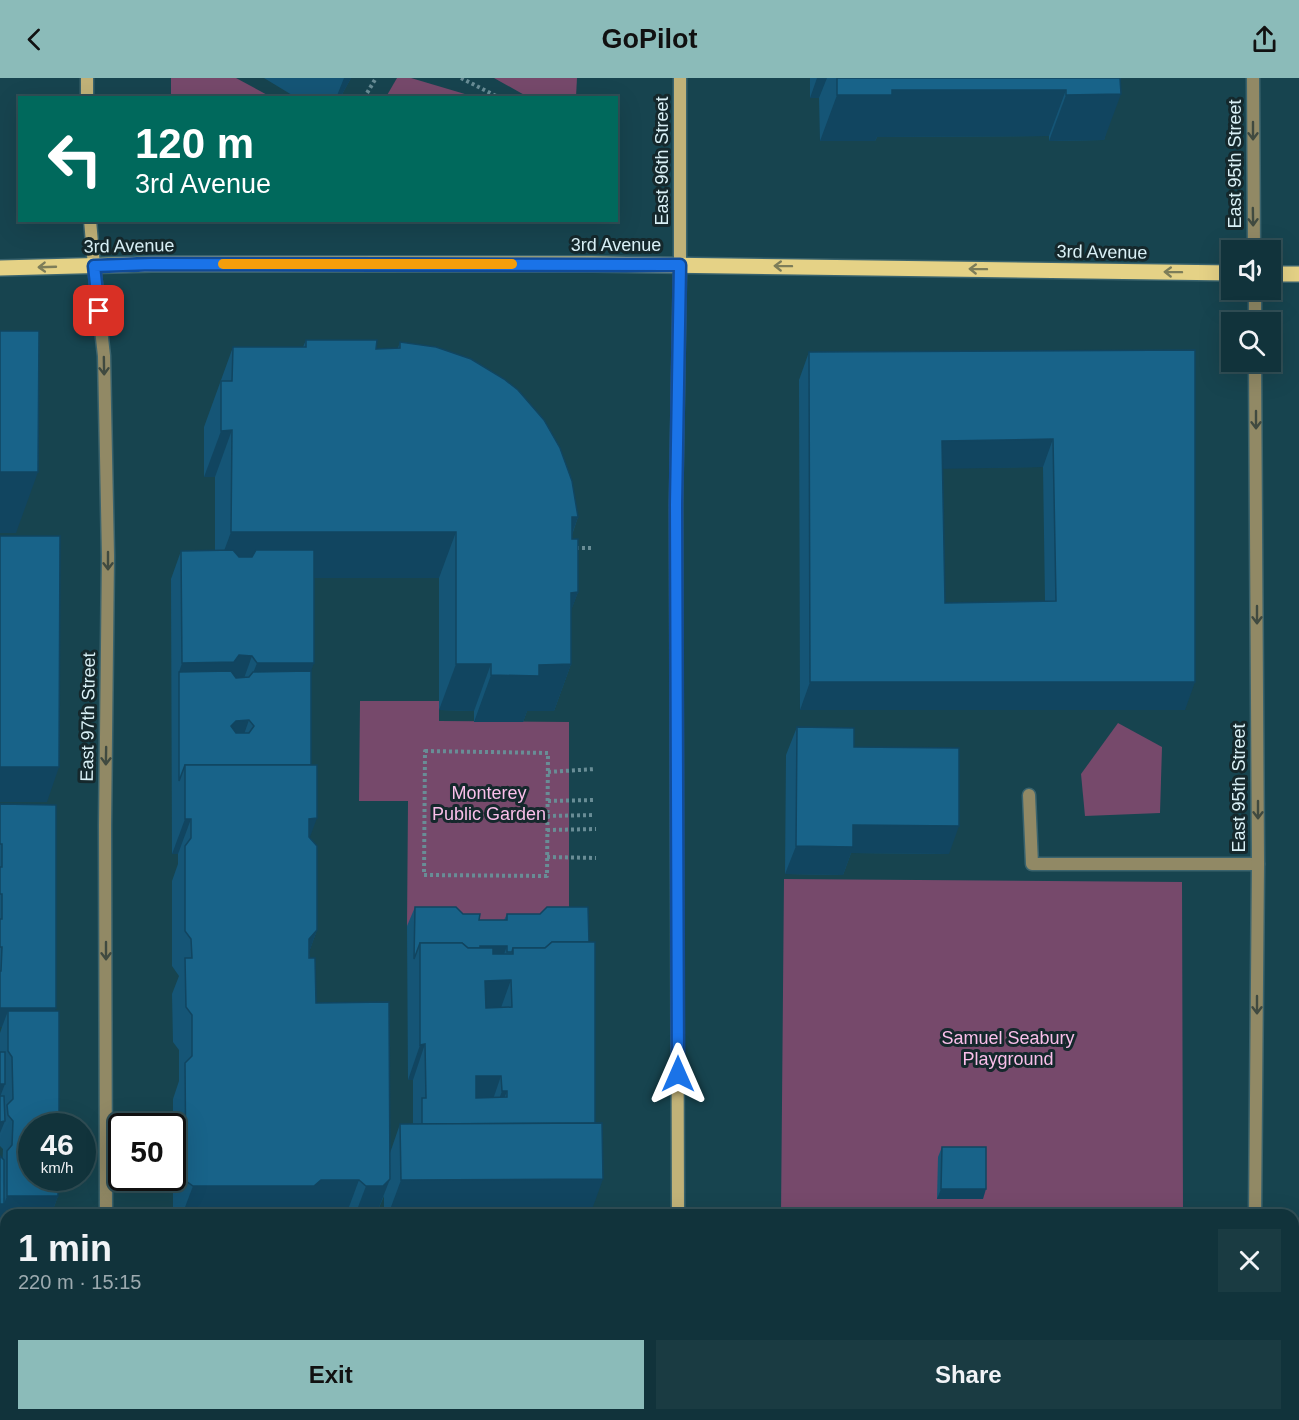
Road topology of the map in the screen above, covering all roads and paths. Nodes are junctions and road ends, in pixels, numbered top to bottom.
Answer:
1 (87, 78) edge
2 (376, 78) edge
3 (461, 78) edge
4 (680, 78) edge
5 (1253, 78) edge
6 (87, 96) edge
7 (365, 96) edge
8 (496, 96) edge
9 (90, 222) edge
10 (1254, 240) edge
11 (680, 265) junction
12 (94, 266) junction
13 (0, 268) edge
14 (1221, 273) edge
15 (1281, 274) edge
16 (1299, 274) edge
17 (1255, 372) edge
18 (569, 548) edge
19 (594, 548) dead end
20 (595, 769) dead end
21 (548, 772) junction
22 (1029, 795) dead end
23 (595, 800) dead end
24 (548, 801) junction
25 (595, 815) dead end
26 (548, 816) junction
27 (596, 829) dead end
28 (547, 830) junction
29 (547, 857) junction
30 (596, 858) dead end
31 (1258, 864) junction
32 (106, 1209) edge
33 (678, 1209) edge
34 (1255, 1209) edge

1 - 6 main road
2 - 7 path
3 - 8 path
4 - 11 main road, East 96th Street
5 -> 10 street, East 95th Street
9 - 12 main road, East 97th Street
11 - 12 main road, 3rd Avenue
14 -> 11 main road, 3rd Avenue
11 - 33 main road, East 96th Street
12 -> 13 main road, 3rd Avenue
12 -> 32 street, East 97th Street
15 - 16 main road
17 -> 31 street, East 95th Street
18 - 19 path
20 - 21 path
21 - 24 path
21 - 29 path
22 - 31 street
23 - 24 path
24 - 26 path
25 - 26 path
26 - 28 path
27 - 28 path
28 - 29 path
29 - 30 path
31 -> 34 street, East 95th Street

